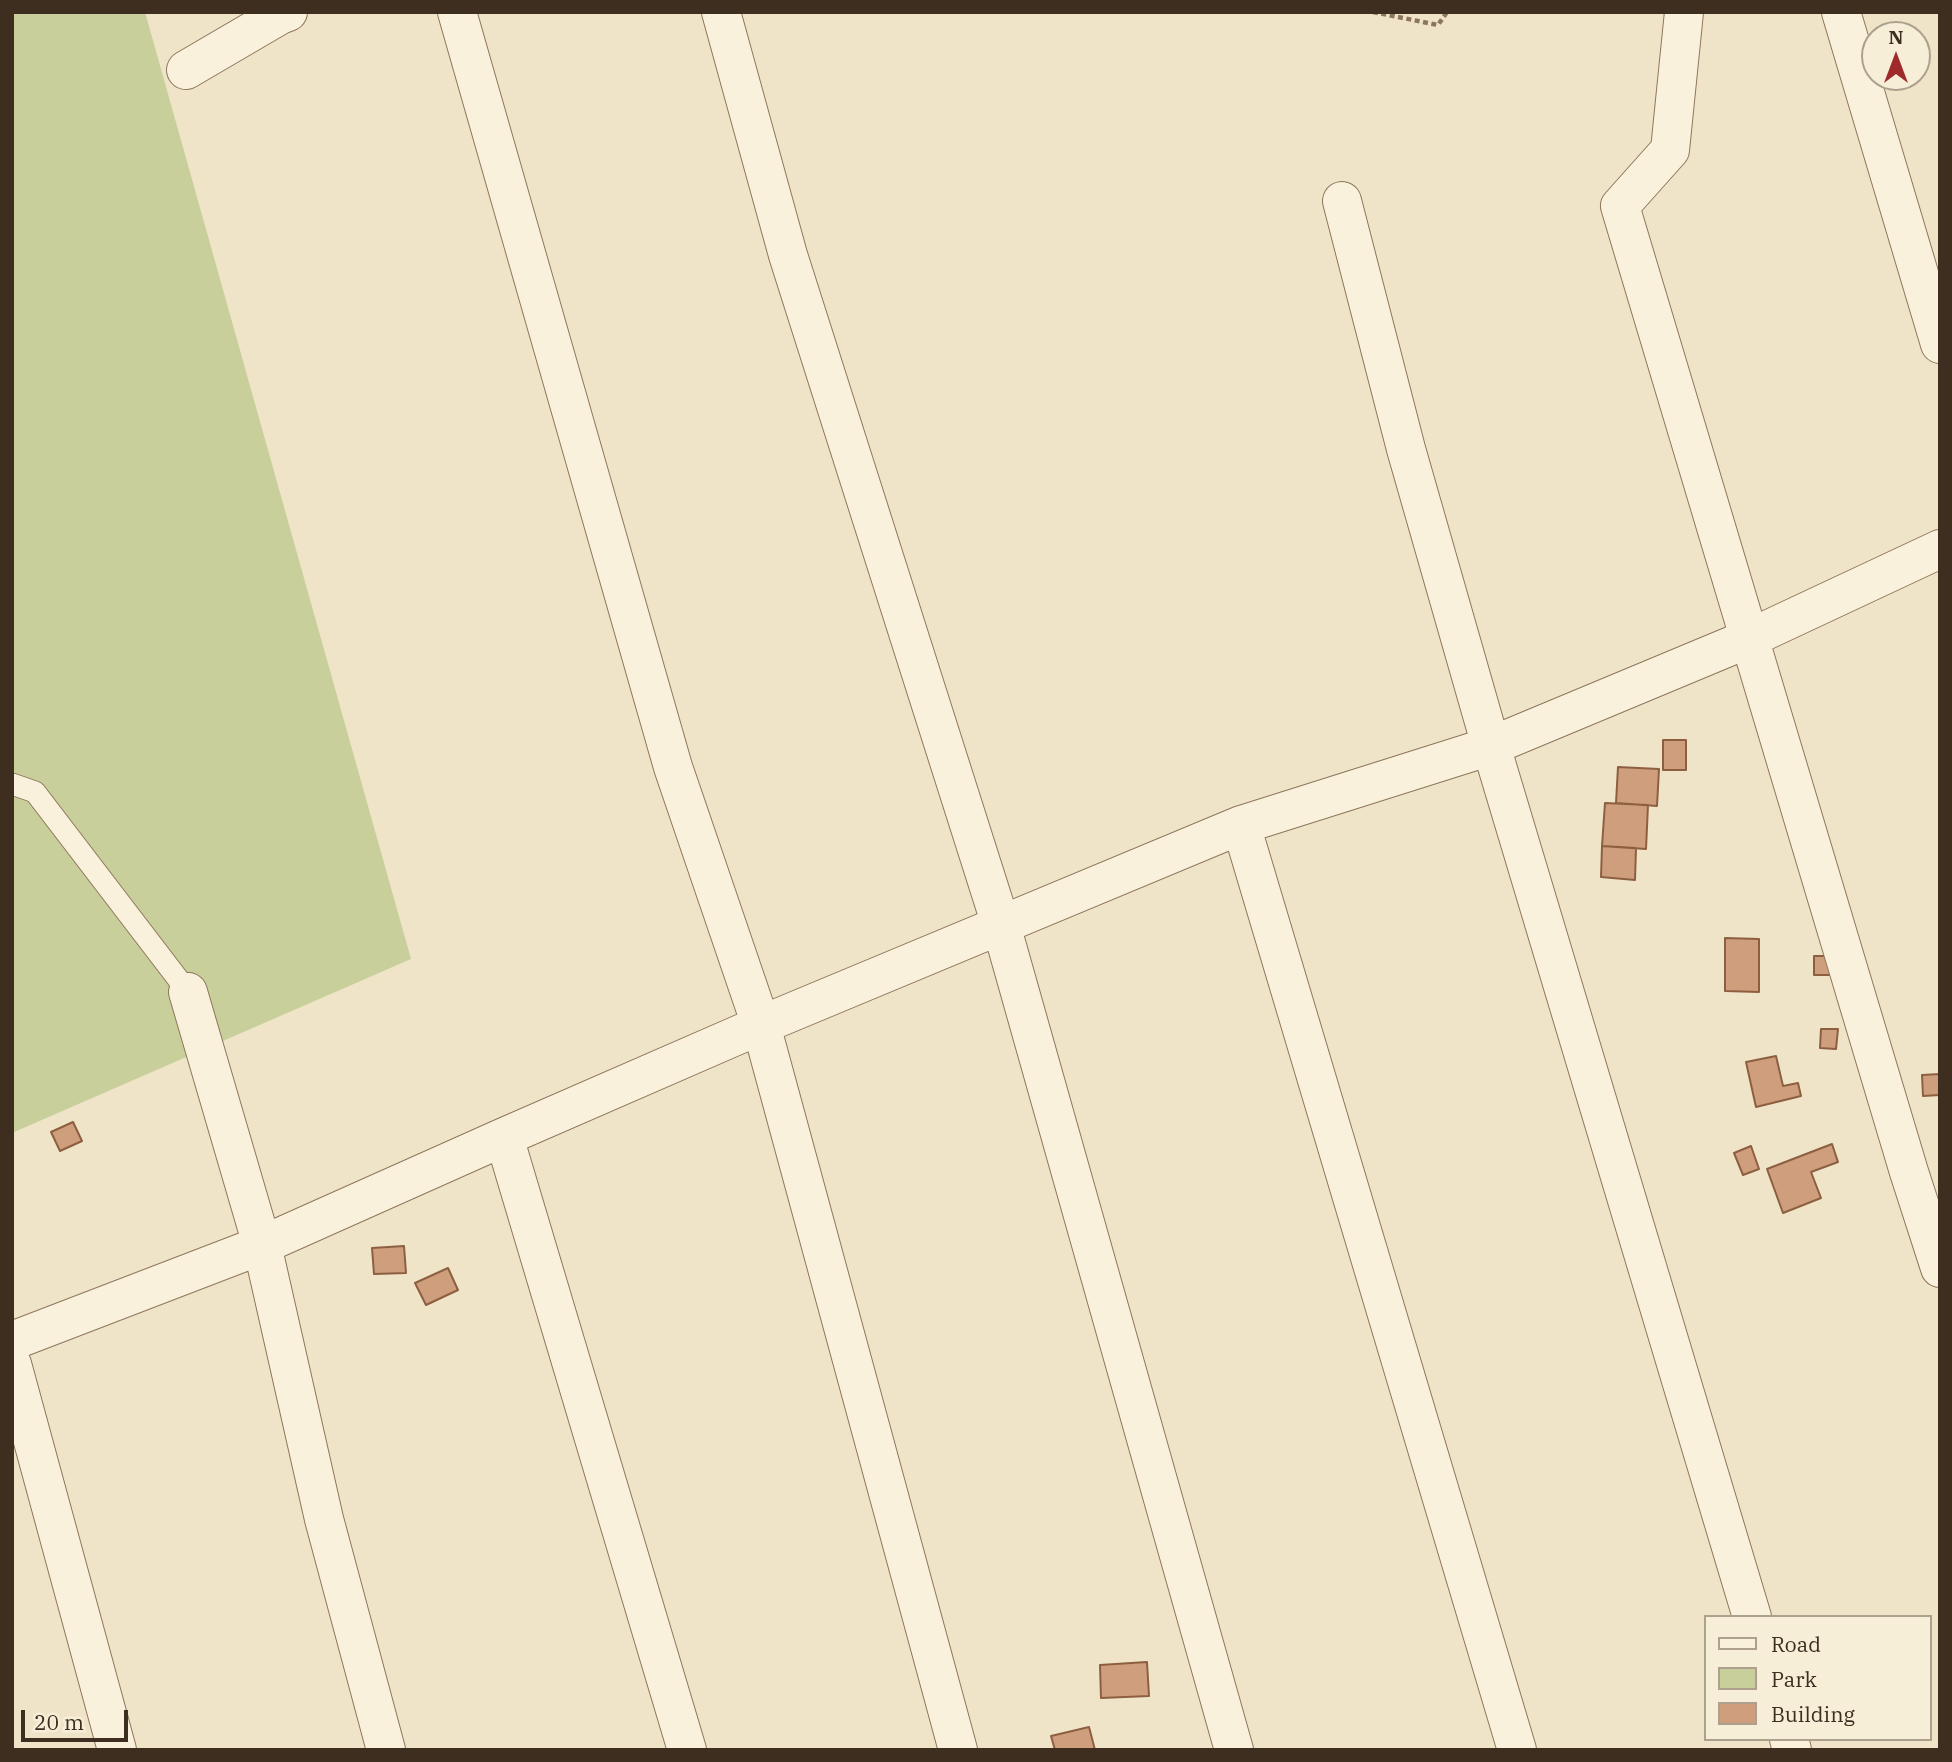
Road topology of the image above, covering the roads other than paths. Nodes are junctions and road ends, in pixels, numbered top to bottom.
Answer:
1 (289, 12) edge
2 (457, 12) edge
3 (720, 12) edge
4 (1684, 12) edge
5 (1841, 12) edge
6 (186, 70) dead end
7 (1342, 201) dead end
8 (1940, 344) edge
9 (1940, 549) edge
10 (1750, 638) junction
11 (1491, 746) junction
12 (12, 783) edge
13 (1241, 825) junction
14 (1001, 925) junction
15 (188, 992) joint
16 (761, 1025) junction
17 (504, 1137) junction
18 (262, 1245) junction
19 (1940, 1268) edge
20 (12, 1341) edge
21 (12, 1364) edge
22 (1751, 1615) edge
23 (117, 1750) edge
24 (386, 1750) edge
25 (687, 1750) edge
26 (958, 1750) edge
27 (1234, 1750) edge
28 (1517, 1750) edge

1 - 6 street
2 - 16 street
3 - 14 street
4 - 10 street
5 - 8 street
7 - 11 street
9 - 10 street
10 - 11 street
10 - 19 street
11 - 13 street
11 - 22 street
12 - 15 lane
13 - 14 street
13 - 28 street
14 - 16 street
14 - 27 street
15 - 18 street
16 - 17 street
16 - 26 street
17 - 18 street
17 - 25 street
18 - 20 street
18 - 24 street
21 - 23 street

